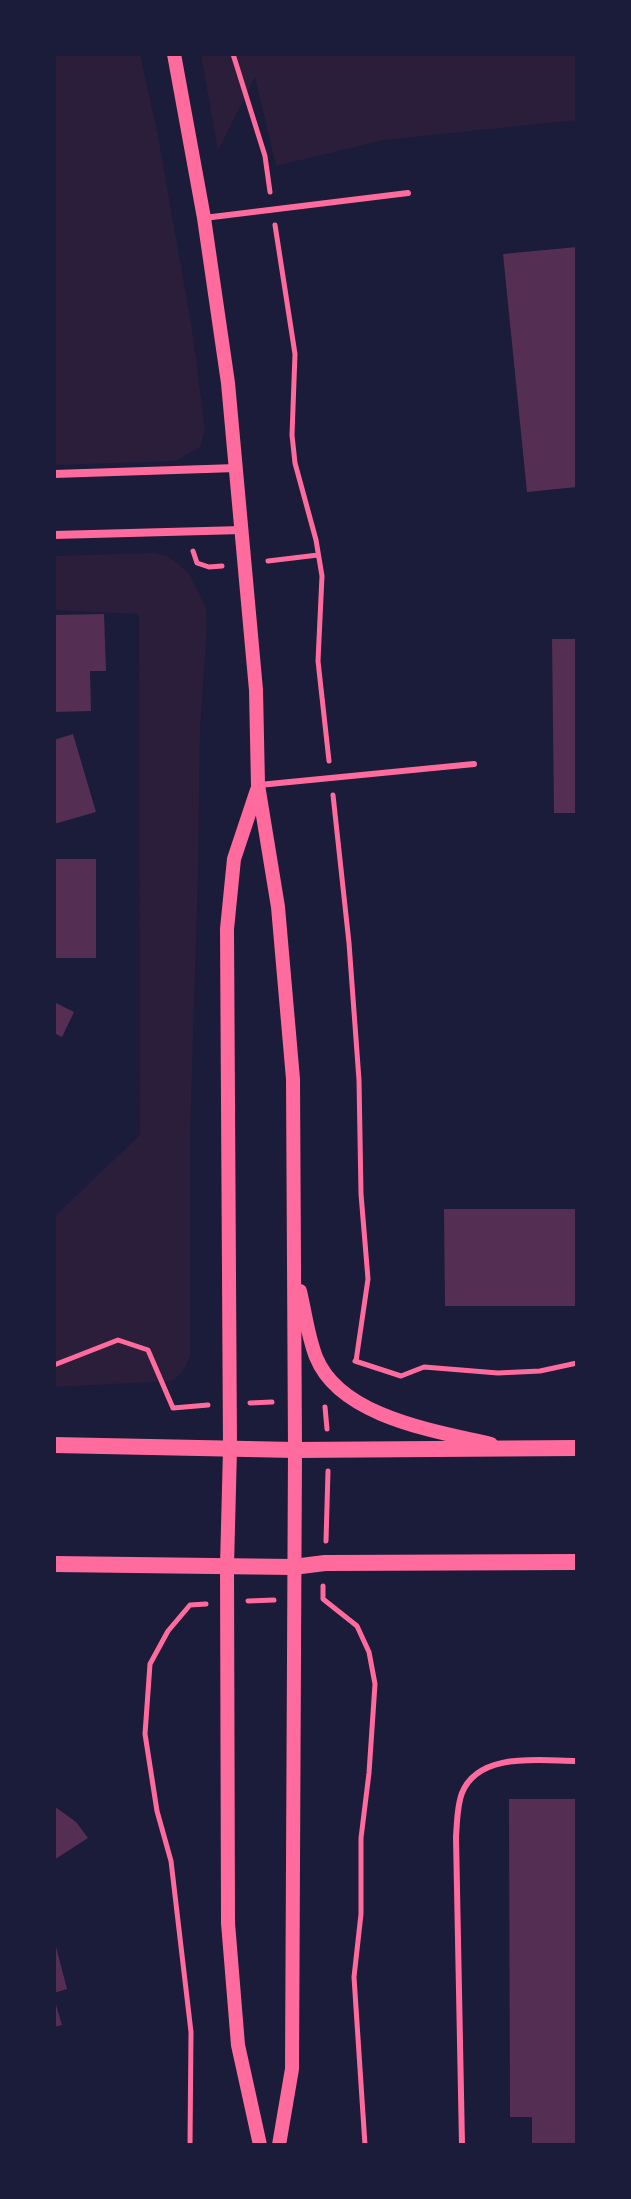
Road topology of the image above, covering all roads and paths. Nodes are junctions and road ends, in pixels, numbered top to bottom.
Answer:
1 (174, 54) edge
2 (233, 54) edge
3 (408, 193) dead end
4 (273, 210) junction
5 (204, 218) junction
6 (236, 468) junction
7 (54, 474) edge
8 (242, 530) junction
9 (54, 535) edge
10 (474, 764) dead end
11 (331, 778) junction
12 (258, 785) junction
13 (294, 1267) junction
14 (356, 1361) junction
15 (577, 1363) edge
16 (54, 1365) edge
17 (334, 1385) junction
18 (295, 1401) junction
19 (230, 1403) junction
20 (54, 1445) edge
21 (507, 1448) junction
22 (577, 1448) edge
23 (230, 1449) junction
24 (329, 1449) junction
25 (295, 1450) junction
26 (577, 1562) edge
27 (325, 1563) junction
28 (54, 1564) edge
29 (227, 1566) junction
30 (293, 1567) junction
31 (293, 1599) junction
32 (323, 1599) junction
33 (227, 1602) junction
34 (577, 1761) edge
35 (190, 2145) edge
36 (260, 2145) edge
37 (279, 2145) edge
38 (365, 2145) edge
39 (462, 2145) edge

1 - 5 street
2 - 4 path
3 - 4 lane
4 - 5 lane
4 - 11 path
5 - 6 street
6 - 7 street
6 - 8 street
8 - 9 street
8 - 12 street
10 - 11 lane
11 - 12 lane
11 - 14 path
12 - 13 street
12 - 19 street
13 - 17 street
13 - 18 street
14 - 15 path
14 - 17 path
16 - 19 path
17 - 21 street
17 - 24 path
18 - 19 path
18 - 25 street
19 - 23 street
20 - 23 main road
21 - 22 main road
21 - 24 main road
23 - 25 main road
23 - 29 street
24 - 25 main road
24 - 27 path
25 - 30 street
26 - 27 main road
27 - 30 main road
27 - 32 path
28 - 29 main road
29 - 30 main road
29 - 33 street
30 - 31 street
31 - 32 path
31 - 33 path
31 - 37 street
32 - 38 path
33 - 35 path
33 - 36 street
34 - 39 lane

